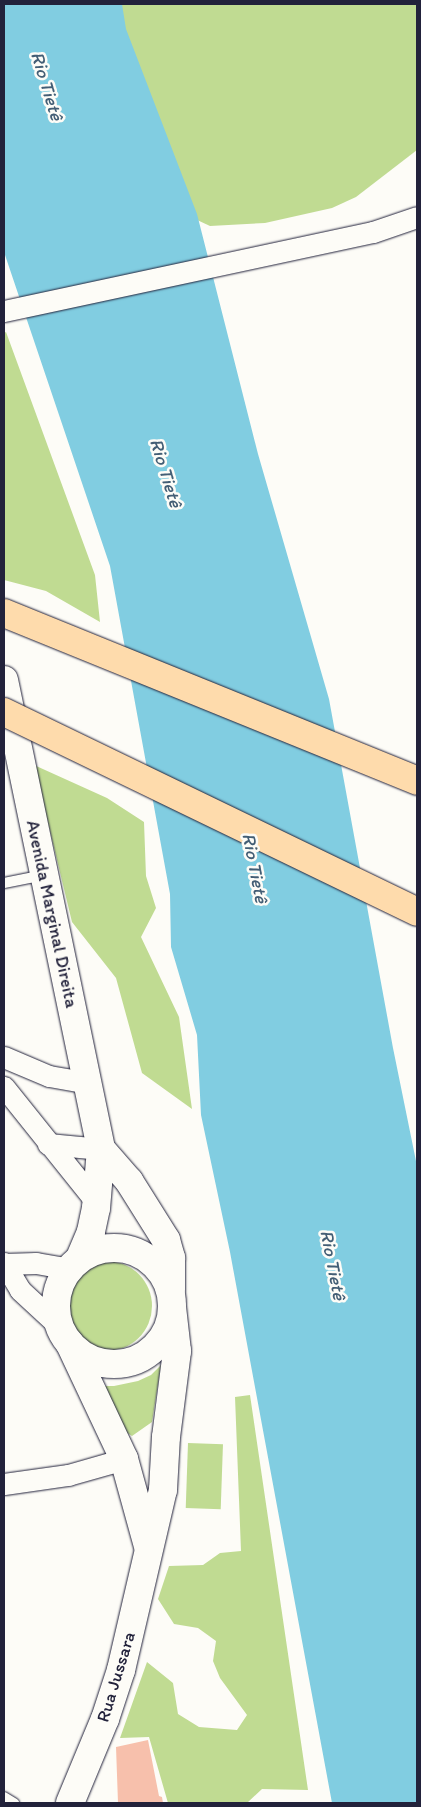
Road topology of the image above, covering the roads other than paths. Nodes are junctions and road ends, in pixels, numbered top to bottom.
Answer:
1 (417, 217) edge
2 (4, 311) edge
3 (4, 613) edge
4 (4, 680) edge
5 (4, 712) edge
6 (417, 782) edge
7 (44, 875) junction
8 (4, 884) edge
9 (417, 912) edge
10 (4, 1057) edge
11 (88, 1083) junction
12 (4, 1087) edge
13 (48, 1144) junction
14 (100, 1149) junction
15 (96, 1202) junction
16 (4, 1264) edge
17 (75, 1264) junction
18 (171, 1299) junction
19 (64, 1335) junction
20 (166, 1437) junction
21 (124, 1459) junction
22 (6, 1481) edge
23 (148, 1547) junction
24 (4, 1797) edge
25 (14, 1803) edge
26 (70, 1803) edge

1 - 2 street
3 - 6 highway
4 - 7 main road, Avenida Marginal Direita
5 - 9 highway, bridge
7 - 8 lane
7 - 11 main road, Avenida Marginal Direita
10 - 11 street
11 - 14 main road, Avenida Marginal Direita
12 - 13 street
13 - 14 street
13 - 15 street
14 - 15 main road, Avenida Marginal Direita
14 - 18 main road
15 - 17 main road, Avenida Marginal Direita
16 - 17 street
16 - 19 street
17 - 18 main road
17 - 19 main road
18 - 19 main road
18 - 20 main road, Rua Jussara
19 - 21 main road, Rua Jussara
20 - 21 main road
20 - 23 main road, Rua Jussara
21 - 22 street
21 - 23 main road, Rua Jussara
23 - 26 main road, Rua Jussara
24 - 25 lane

